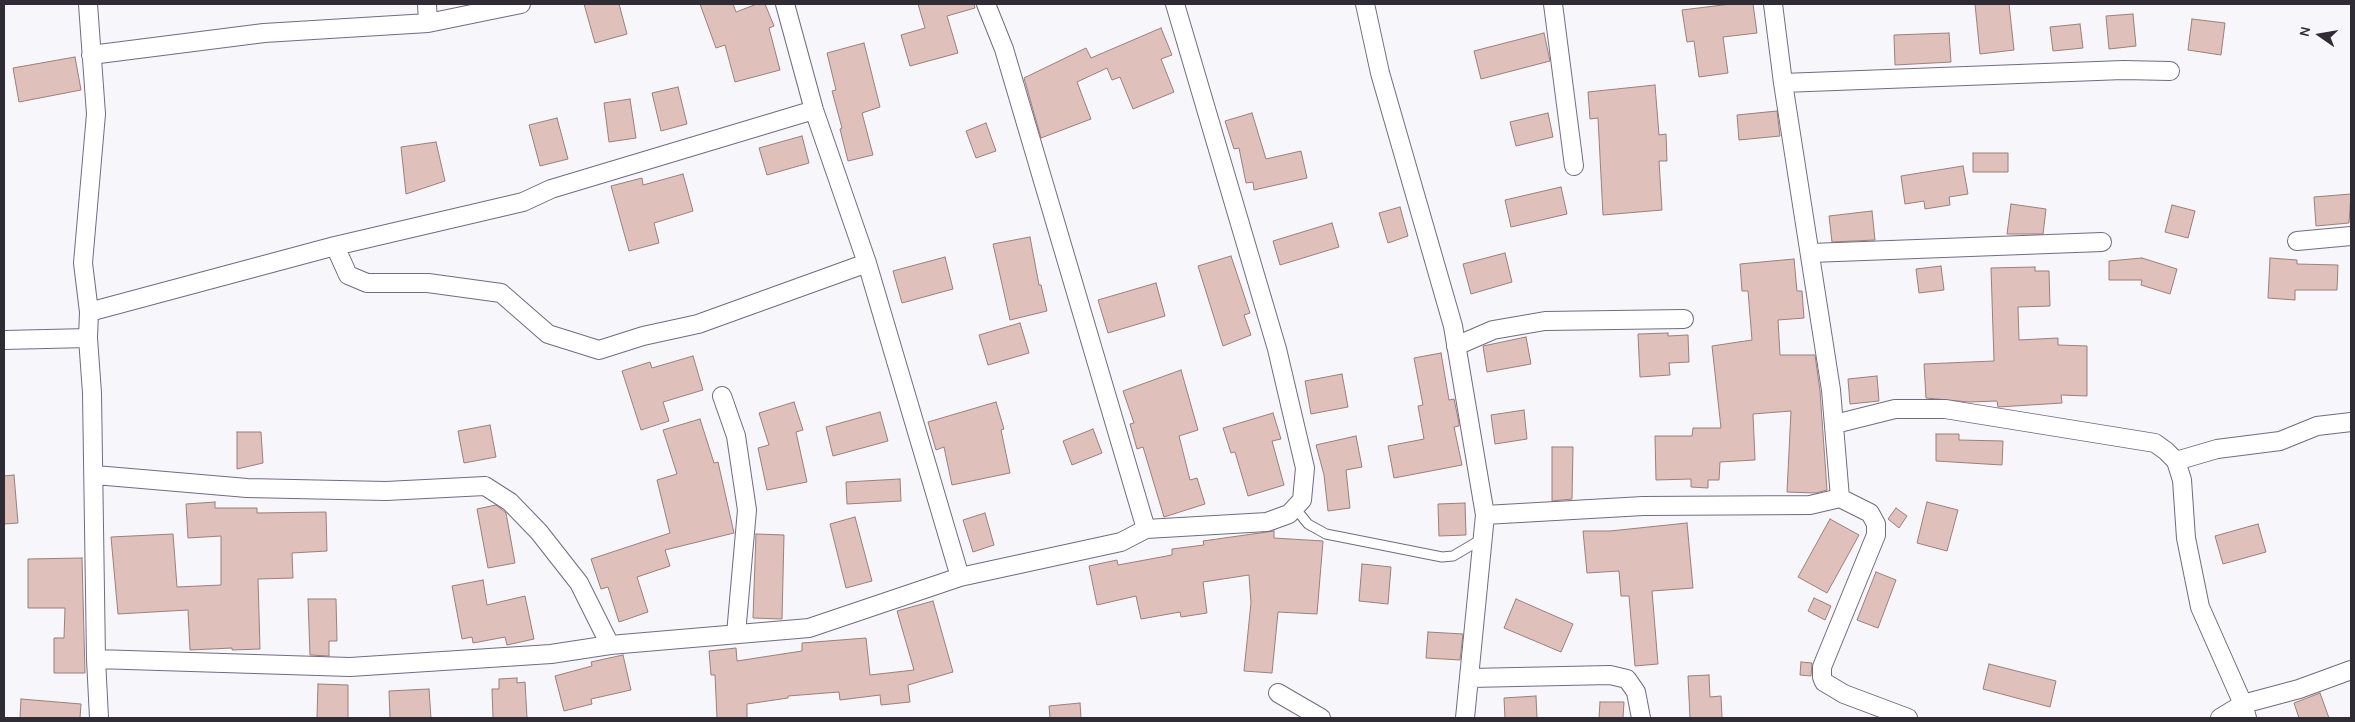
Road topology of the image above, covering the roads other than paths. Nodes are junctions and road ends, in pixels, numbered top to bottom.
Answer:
1 (88, 4) edge
2 (427, 4) edge
3 (521, 4) edge
4 (785, 4) edge
5 (986, 4) edge
6 (1175, 4) edge
7 (1364, 4) edge
8 (1554, 4) edge
9 (1773, 4) edge
10 (428, 23) junction
11 (90, 54) junction
12 (2170, 71) dead end
13 (1783, 83) junction
14 (814, 110) junction
15 (1574, 166) dead end
16 (2351, 236) edge
17 (2297, 241) dead end
18 (2102, 242) dead end
19 (336, 246) junction
20 (1811, 253) junction
21 (867, 263) junction
22 (89, 312) junction
23 (1684, 319) dead end
24 (88, 338) junction
25 (4, 340) edge
26 (1456, 346) junction
27 (722, 396) dead end
28 (2351, 422) edge
29 (1836, 424) junction
30 (2176, 461) junction
31 (95, 475) junction
32 (1840, 498) junction
33 (1295, 508) junction
34 (1485, 515) junction
35 (1146, 529) junction
36 (1483, 539) junction
37 (960, 578) junction
38 (736, 634) junction
39 (610, 645) junction
40 (96, 659) junction
41 (2351, 670) edge
42 (1470, 678) junction
43 (1278, 693) dead end
44 (2245, 711) edge
45 (99, 718) edge
46 (1321, 718) edge
47 (1465, 718) edge
48 (1641, 718) edge
49 (1908, 718) edge
50 (2220, 718) edge

1 - 11 street
2 - 10 street
3 - 10 street
4 - 14 street
5 - 35 street
6 - 33 street
7 - 26 street
8 - 15 street
9 - 13 street
10 - 11 street
11 - 22 street
12 - 13 street
13 - 20 street
14 - 19 street
14 - 21 street
16 - 17 street
18 - 20 street
19 - 21 street
19 - 22 street
20 - 29 street
21 - 37 street
22 - 24 street
23 - 26 street
24 - 25 street
24 - 31 street
26 - 34 street
27 - 38 street
28 - 30 street
29 - 30 street
29 - 32 street
30 - 44 street
31 - 39 street
31 - 40 street
32 - 34 street
32 - 49 street
33 - 35 street
33 - 36 lane
34 - 36 street
35 - 37 street
36 - 42 street
37 - 38 street
38 - 39 street
39 - 40 street
40 - 45 street
41 - 44 street
42 - 47 street
42 - 48 street
43 - 46 street
44 - 50 street

